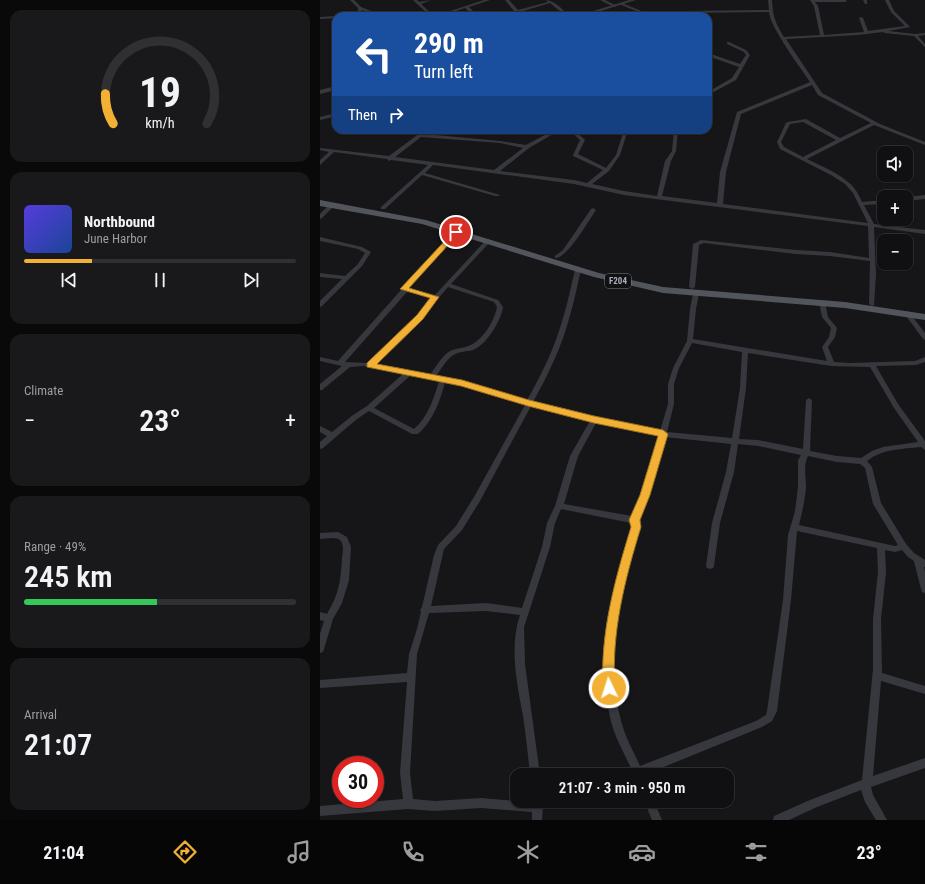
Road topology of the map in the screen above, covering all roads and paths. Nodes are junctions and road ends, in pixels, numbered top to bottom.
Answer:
1 (352, 0) edge
2 (414, 0) edge
3 (428, 0) edge
4 (488, 0) edge
5 (507, 0) edge
6 (602, 0) edge
7 (634, 0) edge
8 (770, 0) edge
9 (812, 0) edge
10 (887, 0) edge
11 (550, 1) edge
12 (845, 1) dead end
13 (420, 2) edge
14 (621, 4) junction
15 (615, 6) junction
16 (360, 8) junction
17 (467, 8) junction
18 (770, 11) junction
19 (360, 12) edge
20 (371, 12) edge
21 (429, 12) edge
22 (452, 12) edge
23 (472, 12) edge
24 (517, 12) joint
25 (563, 12) edge
26 (594, 12) edge
27 (641, 12) edge
28 (682, 12) edge
29 (332, 17) edge
30 (320, 18) edge
31 (862, 18) dead end
32 (881, 31) junction
33 (866, 32) junction
34 (925, 34) edge
35 (822, 35) junction
36 (915, 35) junction
37 (782, 38) junction
38 (728, 43) dead end
39 (925, 46) edge
40 (712, 56) edge
41 (741, 66) junction
42 (812, 83) junction
43 (712, 87) edge
44 (332, 89) edge
45 (717, 89) junction
46 (320, 92) edge
47 (712, 92) edge
48 (332, 115) edge
49 (320, 119) edge
50 (874, 123) junction
51 (551, 134) edge
52 (576, 134) edge
53 (625, 134) edge
54 (676, 134) edge
55 (420, 135) joint
56 (839, 140) junction
57 (320, 142) edge
58 (925, 144) edge
59 (527, 147) junction
60 (320, 148) edge
61 (333, 151) junction
62 (389, 159) junction
63 (803, 159) junction
64 (320, 163) edge
65 (431, 165) junction
66 (606, 170) junction
67 (495, 172) junction
68 (424, 174) junction
69 (588, 185) junction
70 (497, 195) dead end
71 (659, 197) junction
72 (925, 197) edge
73 (320, 198) edge
74 (913, 198) edge
75 (320, 203) edge
76 (877, 203) edge
77 (861, 204) junction
78 (332, 205) junction
79 (720, 205) junction
80 (383, 208) junction
81 (593, 210) dead end
82 (320, 217) edge
83 (871, 224) junction
84 (456, 232) junction
85 (925, 232) edge
86 (320, 239) edge
87 (488, 241) junction
88 (557, 257) junction
89 (873, 260) junction
90 (578, 270) junction
91 (320, 275) edge
92 (345, 278) junction
93 (447, 285) junction
94 (404, 289) junction
95 (694, 290) junction
96 (436, 297) junction
97 (822, 302) junction
98 (872, 304) junction
99 (320, 305) edge
100 (925, 312) edge
101 (907, 313) junction
102 (925, 317) edge
103 (925, 338) edge
104 (690, 341) junction
105 (745, 350) junction
106 (320, 359) edge
107 (925, 359) edge
108 (340, 363) junction
109 (831, 364) junction
110 (348, 365) junction
111 (370, 365) junction
112 (872, 365) junction
113 (409, 373) junction
114 (432, 378) junction
115 (443, 379) junction
116 (320, 388) edge
117 (809, 400) dead end
118 (528, 403) junction
119 (369, 408) junction
120 (594, 420) junction
121 (320, 429) edge
122 (663, 434) junction
123 (332, 435) junction
124 (734, 442) junction
125 (320, 446) edge
126 (924, 446) edge
127 (806, 453) junction
128 (862, 461) junction
129 (559, 506) junction
130 (634, 520) junction
131 (794, 527) junction
132 (320, 536) edge
133 (881, 546) junction
134 (903, 546) junction
135 (921, 562) edge
136 (710, 566) dead end
137 (925, 589) edge
138 (424, 610) junction
139 (524, 612) junction
140 (320, 616) edge
141 (329, 618) junction
142 (320, 649) edge
143 (877, 676) junction
144 (412, 677) junction
145 (320, 684) edge
146 (925, 690) edge
147 (925, 763) edge
148 (534, 768) edge
149 (636, 768) edge
150 (650, 768) edge
151 (864, 784) junction
152 (408, 804) junction
153 (510, 804) edge
154 (538, 808) edge
155 (652, 808) edge
156 (320, 811) edge
157 (537, 820) edge
158 (657, 820) edge
159 (779, 820) edge
160 (882, 820) edge

1 - 16 street
2 - 13 street
3 - 13 street
4 - 17 street
5 - 24 street
6 - 15 street
7 - 14 street
8 - 18 street
9 - 12 street
9 - 35 street
10 - 32 street
11 - 24 street
11 - 25 street
13 - 21 street
14 - 15 street
14 - 27 street
15 - 26 street
16 - 19 street
16 - 20 street
17 - 22 street
17 - 23 street
18 - 28 street
18 - 37 street
29 - 30 street
31 - 33 street
32 - 33 street
32 - 36 street
33 - 35 street
34 - 36 street
35 - 37 street
36 - 39 street
37 - 42 street
38 - 41 street
40 - 41 street
41 - 45 street
42 - 50 street
42 - 79 street
43 - 45 street
44 - 46 street
45 - 47 street
48 - 49 street
50 - 56 street
50 - 58 street
51 - 59 street
52 - 66 street
53 - 66 street
54 - 71 street
55 - 59 street
55 - 62 street
56 - 63 street
56 - 63 street
57 - 60 street
59 - 67 street
60 - 61 street
61 - 62 street
61 - 64 street
62 - 65 street
63 - 77 street
65 - 67 street
65 - 68 street
66 - 69 street
67 - 69 street
68 - 70 street
68 - 80 street
69 - 71 street
71 - 79 street
72 - 74 street
73 - 80 main road, F204
75 - 78 main road, F204
76 - 77 street
77 - 83 street
78 - 82 street
78 - 84 main road, F204
79 - 83 street
80 - 88 main road, F204
81 - 88 street
83 - 85 street
83 - 89 street
84 - 87 main road, F204
84 - 94 street
86 - 92 street
87 - 90 main road, F204
87 - 93 street
88 - 95 main road, F204
89 - 95 street
89 - 98 street
90 - 95 main road, F204
90 - 118 street
91 - 92 street
92 - 99 street
93 - 96 street
93 - 114 street
94 - 96 street
94 - 108 street
95 - 97 main road, F204
95 - 98 main road, F204
95 - 104 street
96 - 111 street
97 - 101 main road, F204
97 - 109 street
98 - 100 main road, F204
101 - 102 main road, F204
101 - 103 street
104 - 105 street
104 - 122 street
105 - 109 street
105 - 124 street
106 - 108 street
107 - 112 street
108 - 110 street
109 - 112 street
110 - 111 street
110 - 116 street
111 - 113 street
112 - 126 street
113 - 114 street
113 - 119 street
114 - 115 street
115 - 118 street
115 - 119 street
117 - 127 street
118 - 120 street
118 - 138 street
119 - 123 street
120 - 122 street
120 - 129 street
121 - 123 street
122 - 124 street
122 - 130 street
123 - 125 street
124 - 127 street
124 - 136 street
126 - 128 street
127 - 128 street
127 - 131 street
128 - 134 street
129 - 130 street
129 - 139 street
130 - 149 street
131 - 133 street
131 - 150 street
132 - 141 street
133 - 134 street
133 - 143 street
134 - 135 street
135 - 137 street
138 - 139 street
138 - 144 street
139 - 148 street
140 - 141 street
141 - 142 street
143 - 146 street
143 - 151 street
144 - 145 street
144 - 152 street
147 - 151 street
151 - 159 street
151 - 160 street
152 - 153 street
152 - 156 street
154 - 157 street
155 - 158 street

